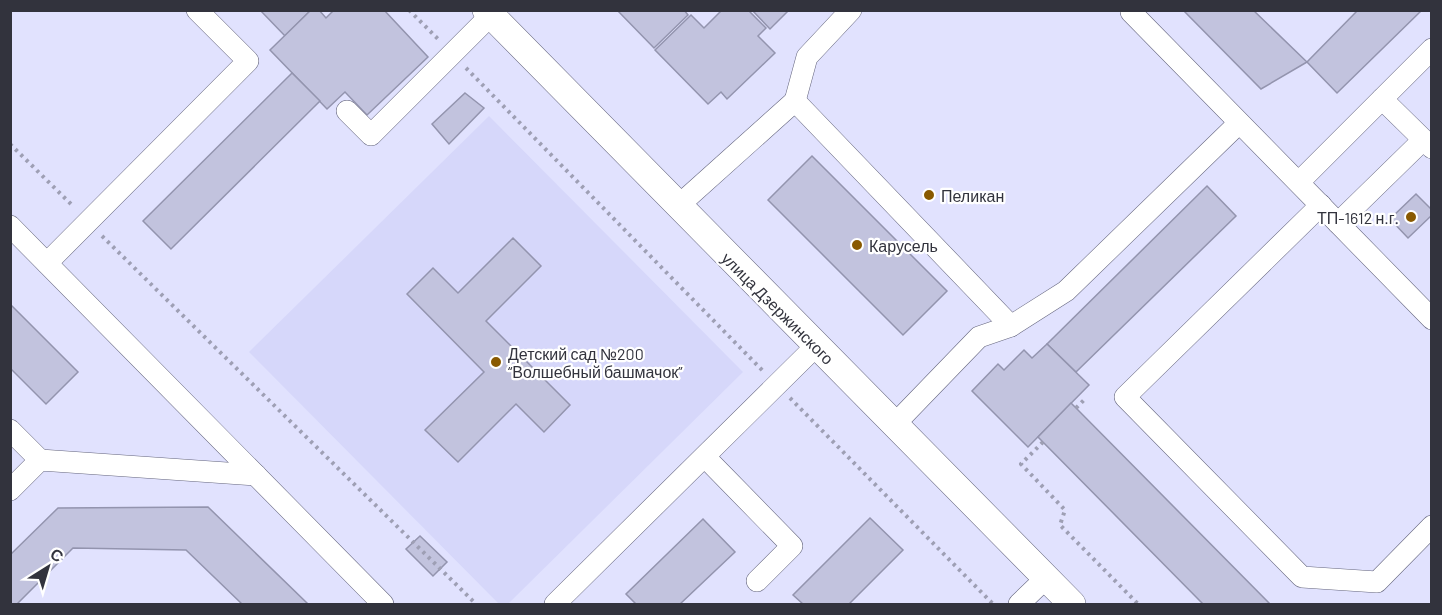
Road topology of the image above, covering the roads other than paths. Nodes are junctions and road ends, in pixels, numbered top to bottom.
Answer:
1 (197, 10) edge
2 (851, 10) edge
3 (1131, 11) edge
4 (488, 13) edge
5 (1431, 49) edge
6 (1382, 99) junction
7 (795, 101) junction
8 (347, 111) dead end
9 (1239, 123) junction
10 (1427, 144) edge
11 (1299, 182) junction
12 (1321, 205) junction
13 (678, 206) junction
14 (1338, 223) junction
15 (10, 226) edge
16 (47, 263) junction
17 (1431, 319) edge
18 (1011, 326) junction
19 (816, 346) junction
20 (894, 425) junction
21 (10, 430) edge
22 (705, 457) junction
23 (40, 460) junction
24 (256, 475) junction
25 (10, 490) edge
26 (1431, 526) edge
27 (1046, 578) junction
28 (757, 581) dead end
29 (383, 604) edge
30 (555, 604) edge
31 (1019, 604) edge
32 (1072, 604) edge

1 - 16 street
2 - 7 street
3 - 9 street
4 - 8 street
4 - 13 main road, улица Дзержинского
5 - 6 street
6 - 10 street
6 - 11 street
7 - 13 street
7 - 18 street
9 - 11 street
9 - 18 street
10 - 14 street
11 - 12 street
12 - 14 street
12 - 26 street
13 - 19 main road, улица Дзержинского
14 - 17 street
15 - 16 street
16 - 24 street
18 - 20 street
19 - 20 main road, улица Дзержинского
19 - 22 street
20 - 27 main road, улица Дзержинского
21 - 23 street
22 - 28 street
22 - 30 street
23 - 24 street
23 - 25 street
24 - 29 street
27 - 31 street
27 - 32 main road, улица Дзержинского

